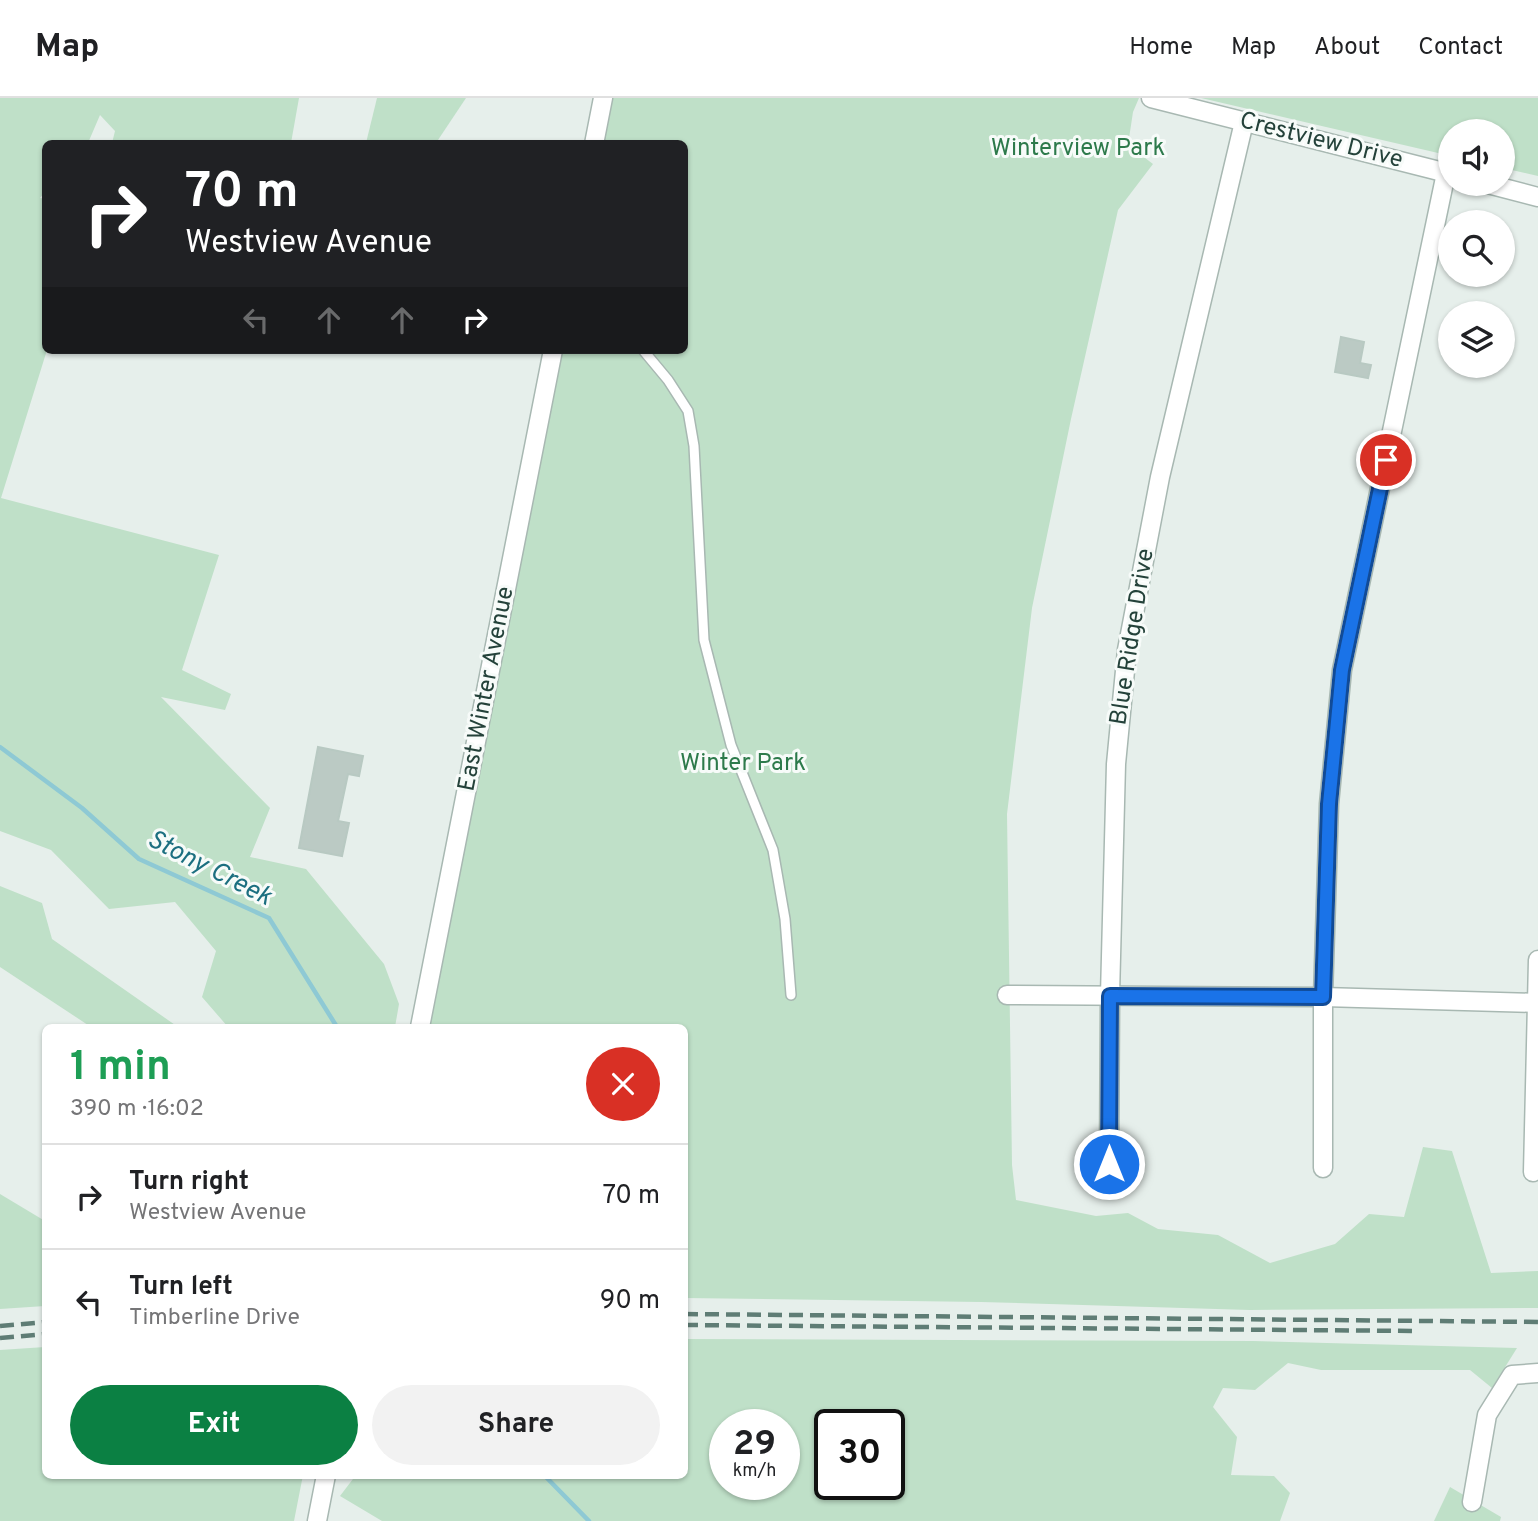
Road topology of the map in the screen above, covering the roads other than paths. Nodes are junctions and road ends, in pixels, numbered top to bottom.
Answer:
1 (603, 98) edge
2 (1151, 98) edge
3 (1244, 122) junction
4 (595, 140) edge
5 (1438, 170) edge
6 (1515, 191) edge
7 (1443, 196) edge
8 (1538, 197) edge
9 (552, 354) edge
10 (646, 354) edge
11 (1538, 960) edge
12 (791, 995) dead end
13 (1007, 995) dead end
14 (1110, 996) junction
15 (1323, 997) junction
16 (1538, 1003) edge
17 (421, 1024) edge
18 (1109, 1164) dead end
19 (1323, 1168) dead end
20 (1534, 1172) dead end
21 (1538, 1373) edge
22 (325, 1479) edge
23 (1472, 1502) dead end
24 (317, 1521) edge

1 - 4 street
2 - 3 street, Crestview Drive
3 - 5 street, Crestview Drive
3 - 14 street, Blue Ridge Drive
6 - 8 street
7 - 15 street
9 - 17 street, East Winter Avenue
10 - 12 lane
11 - 16 street
13 - 14 street
14 - 15 street
14 - 18 street, Blue Ridge Drive
15 - 16 street
15 - 19 street
16 - 20 street
21 - 23 street
22 - 24 street

